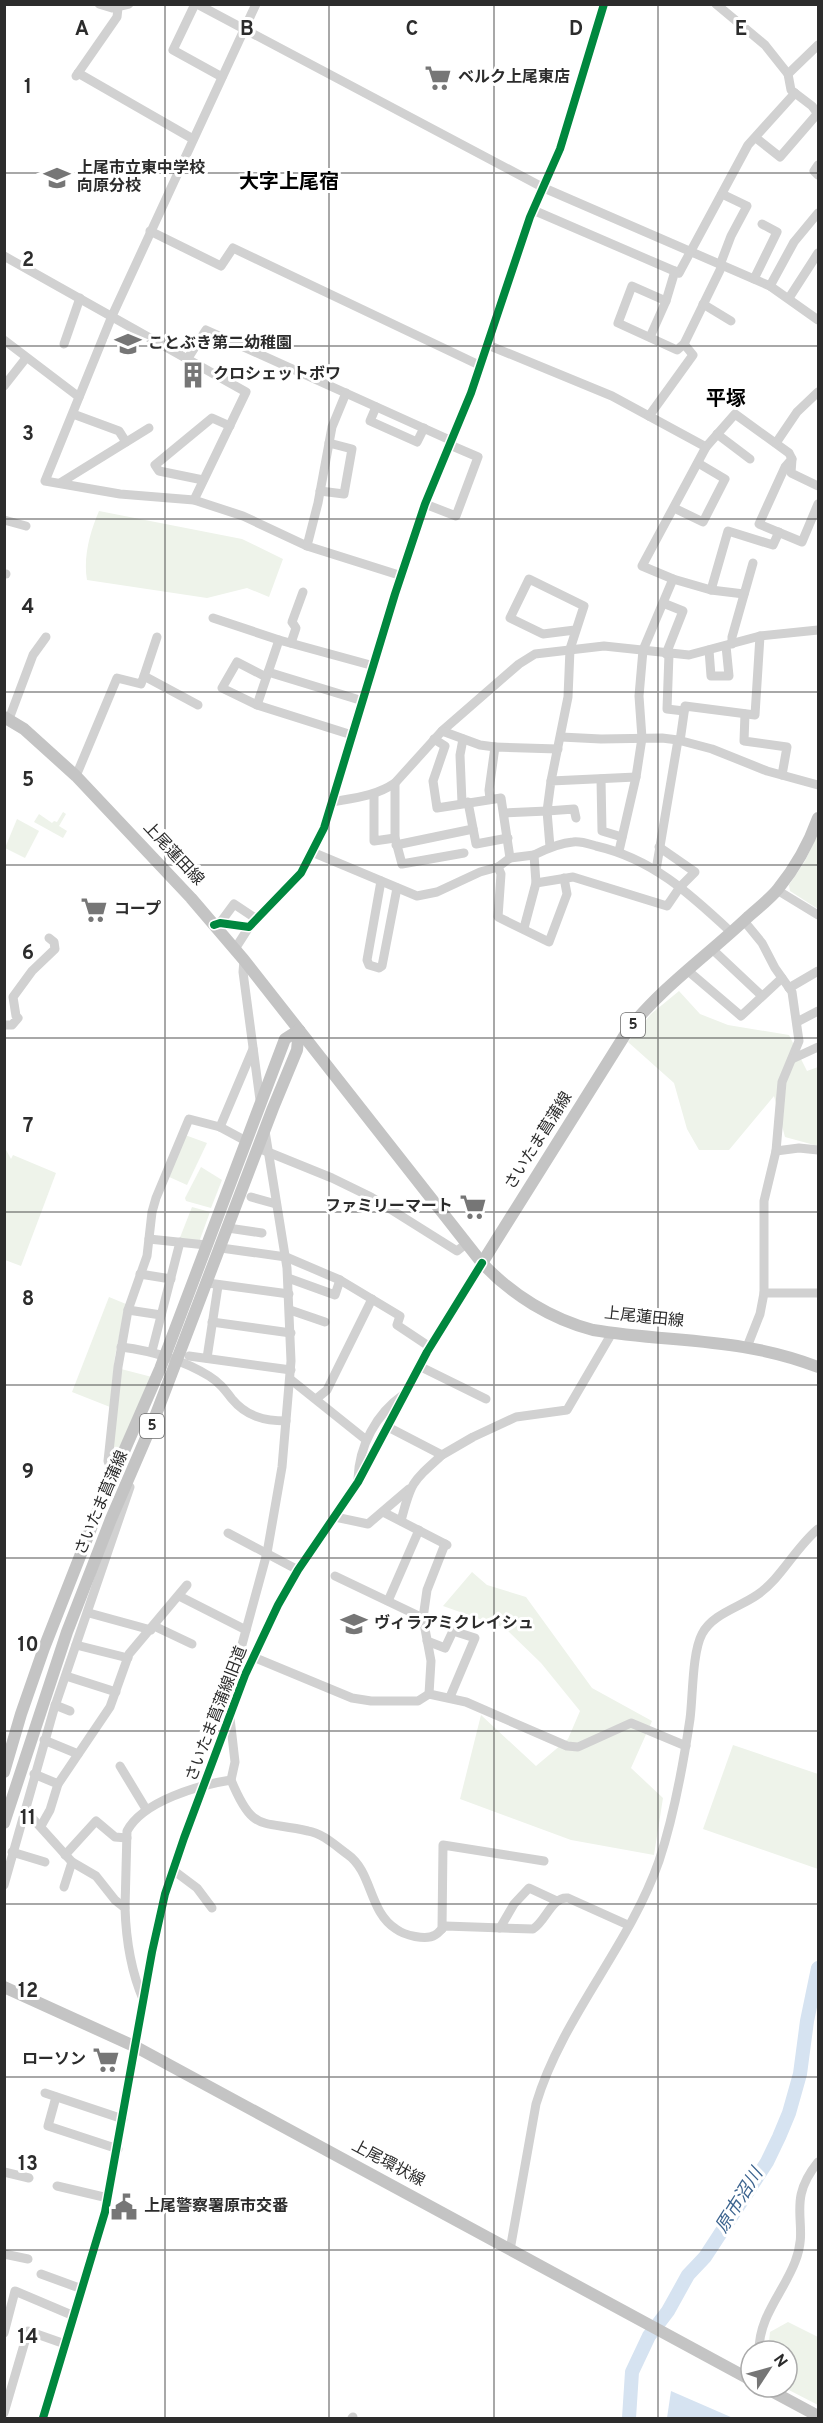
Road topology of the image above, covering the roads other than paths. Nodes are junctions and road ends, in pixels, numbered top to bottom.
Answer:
1 (99, 4) edge
2 (129, 4) edge
3 (196, 4) edge
4 (256, 4) edge
5 (604, 4) edge
6 (716, 4) edge
7 (118, 8) junction
8 (244, 30) junction
9 (819, 45) edge
10 (788, 74) junction
11 (222, 77) junction
12 (795, 93) junction
13 (818, 114) edge
14 (756, 138) junction
15 (193, 140) junction
16 (819, 165) edge
17 (819, 175) edge
18 (544, 188) junction
19 (722, 194) junction
20 (533, 210) junction
21 (819, 213) edge
22 (762, 224) dead end
23 (150, 231) junction
24 (690, 252) junction
25 (819, 253) edge
26 (4, 256) edge
27 (721, 265) junction
28 (675, 271) junction
29 (754, 279) junction
30 (770, 286) junction
31 (80, 298) junction
32 (789, 298) junction
33 (666, 301) junction
34 (703, 304) junction
35 (112, 316) junction
36 (819, 320) edge
37 (731, 321) dead end
38 (650, 337) junction
39 (4, 340) edge
40 (64, 344) dead end
41 (684, 344) junction
42 (488, 345) junction
43 (26, 358) junction
44 (188, 358) junction
45 (479, 365) junction
46 (4, 386) edge
47 (819, 392) edge
48 (346, 393) junction
49 (79, 397) junction
50 (376, 407) junction
51 (73, 414) junction
52 (649, 416) junction
53 (230, 426) junction
54 (149, 428) dead end
55 (424, 428) junction
56 (717, 434) junction
57 (126, 442) junction
58 (776, 442) junction
59 (329, 443) junction
60 (451, 443) junction
61 (706, 447) junction
62 (750, 459) dead end
63 (792, 459) junction
64 (698, 463) junction
65 (203, 480) junction
66 (60, 483) junction
67 (819, 486) edge
68 (320, 491) junction
69 (194, 500) junction
70 (425, 504) junction
71 (819, 504) edge
72 (674, 508) junction
73 (4, 520) edge
74 (26, 526) dead end
75 (779, 532) junction
76 (307, 546) junction
77 (753, 563) dead end
78 (402, 576) junction
79 (673, 579) junction
80 (711, 590) junction
81 (303, 592) dead end
82 (744, 594) junction
83 (663, 603) junction
84 (213, 618) dead end
85 (575, 630) junction
86 (819, 630) edge
87 (760, 636) junction
88 (46, 637) dead end
89 (157, 637) dead end
90 (279, 640) junction
91 (291, 643) junction
92 (729, 645) junction
93 (570, 649) junction
94 (643, 650) junction
95 (709, 650) junction
96 (668, 654) junction
97 (374, 666) junction
98 (267, 675) junction
99 (144, 676) junction
100 (363, 701) junction
101 (198, 705) dead end
102 (257, 705) junction
103 (684, 711) junction
104 (745, 714) junction
105 (7, 718) edge
106 (442, 731) junction
107 (352, 735) junction
108 (561, 737) junction
109 (642, 738) junction
110 (434, 739) junction
111 (463, 739) junction
112 (679, 741) junction
113 (495, 747) junction
114 (558, 749) junction
115 (782, 775) junction
116 (76, 776) junction
117 (636, 777) junction
118 (601, 779) junction
119 (552, 781) junction
120 (395, 783) junction
121 (819, 784) edge
122 (374, 794) junction
123 (490, 799) junction
124 (332, 802) junction
125 (465, 802) junction
126 (547, 811) junction
127 (505, 813) junction
128 (576, 818) dead end
129 (819, 818) edge
130 (473, 829) junction
131 (622, 837) junction
132 (508, 838) junction
133 (396, 842) junction
134 (550, 847) junction
135 (659, 847) junction
136 (619, 851) junction
137 (312, 852) junction
138 (464, 854) dead end
139 (534, 855) junction
140 (510, 858) junction
141 (498, 867) junction
142 (656, 870) junction
143 (564, 878) junction
144 (381, 881) junction
145 (536, 883) junction
146 (680, 887) junction
147 (398, 888) junction
148 (777, 890) junction
149 (819, 915) edge
150 (255, 918) junction
151 (744, 921) junction
152 (217, 924) junction
153 (249, 927) junction
154 (524, 928) junction
155 (732, 933) junction
156 (49, 938) dead end
157 (235, 949) junction
158 (712, 949) junction
159 (244, 960) junction
160 (687, 970) junction
161 (819, 971) edge
162 (782, 978) junction
163 (789, 988) junction
164 (762, 996) junction
165 (819, 1011) edge
166 (796, 1022) junction
167 (11, 1023) edge
168 (299, 1030) junction
169 (819, 1047) edge
170 (253, 1049) junction
171 (792, 1059) junction
172 (261, 1102) junction
173 (220, 1127) junction
174 (246, 1141) junction
175 (262, 1150) junction
176 (819, 1150) edge
177 (776, 1151) junction
178 (232, 1176) junction
179 (245, 1180) junction
180 (251, 1197) dead end
181 (276, 1204) junction
182 (228, 1228) junction
183 (262, 1233) dead end
184 (149, 1239) junction
185 (180, 1242) junction
186 (467, 1243) junction
187 (206, 1245) junction
188 (221, 1248) junction
189 (286, 1257) junction
190 (482, 1263) junction
191 (140, 1274) junction
192 (288, 1278) junction
193 (171, 1279) junction
194 (340, 1280) junction
195 (213, 1284) junction
196 (764, 1293) junction
197 (819, 1293) edge
198 (289, 1294) junction
199 (372, 1299) junction
200 (290, 1310) junction
201 (128, 1311) junction
202 (161, 1315) junction
203 (212, 1322) junction
204 (325, 1322) dead end
205 (291, 1333) junction
206 (612, 1333) junction
207 (121, 1347) junction
208 (430, 1347) junction
209 (747, 1347) junction
210 (152, 1351) junction
211 (165, 1355) junction
212 (184, 1358) junction
213 (207, 1358) junction
214 (419, 1366) junction
215 (819, 1367) edge
216 (290, 1375) junction
217 (405, 1393) junction
218 (316, 1399) junction
219 (486, 1399) dead end
220 (286, 1421) junction
221 (388, 1427) junction
222 (150, 1432) junction
223 (365, 1439) junction
224 (442, 1455) junction
225 (114, 1476) junction
226 (358, 1482) junction
227 (409, 1489) junction
228 (383, 1512) junction
229 (335, 1517) junction
230 (401, 1521) junction
231 (819, 1528) edge
232 (419, 1530) junction
233 (228, 1533) dead end
234 (267, 1553) junction
235 (298, 1570) junction
236 (335, 1576) dead end
237 (187, 1585) dead end
238 (179, 1596) junction
239 (388, 1601) junction
240 (89, 1612) junction
241 (423, 1617) junction
242 (152, 1628) junction
243 (246, 1630) junction
244 (427, 1641) junction
245 (192, 1644) dead end
246 (76, 1645) junction
247 (253, 1657) junction
248 (128, 1658) junction
249 (245, 1675) junction
250 (66, 1676) junction
251 (116, 1692) junction
252 (429, 1694) junction
253 (450, 1698) junction
254 (54, 1707) junction
255 (70, 1711) dead end
256 (39, 1713) junction
257 (230, 1716) junction
258 (45, 1740) junction
259 (686, 1746) junction
260 (78, 1754) junction
261 (120, 1766) dead end
262 (4, 1772) edge
263 (34, 1774) junction
264 (11, 1778) edge
265 (231, 1780) junction
266 (58, 1784) junction
267 (204, 1784) junction
268 (9, 1790) edge
269 (146, 1809) junction
270 (25, 1810) junction
271 (4, 1823) edge
272 (41, 1826) junction
273 (127, 1838) junction
274 (12, 1852) junction
275 (69, 1858) junction
276 (544, 1861) dead end
277 (45, 1862) dead end
278 (173, 1870) junction
279 (4, 1885) edge
280 (64, 1887) dead end
281 (557, 1901) junction
282 (125, 1908) junction
283 (212, 1908) dead end
284 (628, 1925) junction
285 (500, 1928) junction
286 (442, 1929) junction
287 (4, 1987) edge
288 (144, 2000) junction
289 (136, 2047) junction
290 (45, 2093) dead end
291 (56, 2097) junction
292 (123, 2120) junction
293 (118, 2149) junction
294 (819, 2162) edge
295 (4, 2172) edge
296 (29, 2178) dead end
297 (57, 2186) dead end
298 (108, 2198) junction
299 (510, 2250) junction
300 (4, 2254) edge
301 (28, 2259) dead end
302 (41, 2274) dead end
303 (82, 2289) junction
304 (74, 2316) junction
305 (4, 2333) edge
306 (761, 2339) edge
307 (65, 2344) junction
308 (739, 2373) edge
309 (787, 2399) edge
310 (4, 2413) edge
311 (819, 2416) edge
312 (43, 2418) edge

1 - 7 street
2 - 7 street
3 - 8 street
3 - 11 street
4 - 8 street
5 - 18 street
6 - 10 street
7 - 15 street
8 - 11 street
8 - 18 street
9 - 10 street
10 - 12 street
11 - 15 street
12 - 13 street
12 - 14 street
13 - 14 street
14 - 19 street
15 - 23 street
16 - 17 street
18 - 20 street
18 - 24 street
19 - 24 street
19 - 27 street
20 - 28 street
20 - 42 street
21 - 30 street
22 - 29 street
23 - 35 street
23 - 45 street
24 - 27 street
24 - 28 street
25 - 32 street
26 - 31 street
27 - 29 street
27 - 34 street
28 - 33 street
29 - 30 street
30 - 32 street
31 - 35 street
31 - 40 street
32 - 36 street
33 - 38 street
33 - 38 street
34 - 37 street
34 - 41 street
35 - 44 street
35 - 49 street
38 - 41 street
39 - 43 street
41 - 52 street
42 - 45 street
42 - 52 street
43 - 46 street
43 - 49 street
44 - 48 street
44 - 53 street
45 - 60 street
47 - 58 street
48 - 50 street
48 - 59 street
49 - 51 street
50 - 55 street
50 - 55 street
51 - 57 street
51 - 66 street
52 - 61 street
53 - 65 street
53 - 65 street
54 - 57 street
55 - 60 street
56 - 58 street
56 - 61 street
56 - 62 street
57 - 66 street
58 - 63 street
59 - 68 street
59 - 68 street
60 - 70 street
60 - 70 street
61 - 64 street
63 - 67 street
63 - 75 street
64 - 72 street
64 - 72 street
65 - 69 street
66 - 69 street
68 - 76 street
69 - 76 street
70 - 78 street
71 - 75 street
72 - 79 street
73 - 74 street
75 - 80 street
76 - 78 street
77 - 82 street
78 - 97 street
79 - 80 street
79 - 83 street
80 - 82 street
81 - 91 street
82 - 92 street
83 - 94 street
83 - 96 street
84 - 90 street
85 - 85 street
85 - 93 street
86 - 87 street
87 - 92 street
87 - 104 street
88 - 105 street
89 - 99 street
90 - 91 street
90 - 98 street
91 - 97 street
92 - 95 street
92 - 95 street
93 - 94 street
93 - 106 street
93 - 108 street
94 - 96 street
94 - 109 street
95 - 96 street
96 - 103 street
97 - 100 street
98 - 100 street
98 - 102 street
98 - 102 street
99 - 101 street
99 - 116 street
100 - 107 street
102 - 107 street
103 - 104 street
103 - 112 street
104 - 115 street
105 - 116 main road, 上尾蓮田線
106 - 110 street
106 - 111 street
107 - 124 street
108 - 109 street
108 - 114 street
109 - 112 street
109 - 117 street
110 - 120 street
110 - 125 street
111 - 113 street
111 - 125 street
112 - 115 street
112 - 135 street
113 - 114 street
113 - 123 street
114 - 119 street
115 - 121 street
116 - 152 main road, 上尾蓮田線
117 - 118 street
117 - 131 street
118 - 119 street
118 - 131 street
119 - 126 street
120 - 122 street
120 - 133 street
122 - 124 street
122 - 133 street
123 - 125 street
123 - 127 street
124 - 137 street
125 - 130 street
126 - 127 street
126 - 128 street
126 - 134 street
127 - 132 street
129 - 148 main road, さいたま菖蒲線 / 5
130 - 132 street
130 - 133 street
131 - 136 street
132 - 140 street
133 - 138 street
134 - 136 street
134 - 139 street
135 - 142 street
135 - 146 street
136 - 142 street
137 - 144 street
137 - 150 street
139 - 140 street
139 - 145 street
140 - 141 street
141 - 147 street
141 - 154 street
142 - 146 street
143 - 145 street
143 - 146 street
143 - 154 street
144 - 147 street
144 - 147 street
145 - 154 street
146 - 155 street
148 - 149 street
148 - 151 main road, さいたま菖蒲線 / 5
150 - 152 street
150 - 153 street
151 - 155 main road, さいたま菖蒲線 / 5
151 - 162 street
152 - 153 street
152 - 157 main road, 上尾蓮田線
153 - 157 street
155 - 158 main road, さいたま菖蒲線 / 5
156 - 167 street
157 - 159 main road, 上尾蓮田線
158 - 160 main road, さいたま菖蒲線 / 5
158 - 164 street
159 - 168 main road, 上尾蓮田線
159 - 170 street
160 - 164 street
160 - 190 main road, さいたま菖蒲線 / 5
161 - 163 street
162 - 163 street
162 - 164 street
163 - 166 street
165 - 166 street
166 - 171 street
168 - 172 main road, さいたま菖蒲線 / 5
168 - 175 main road, さいたま菖蒲線 / 5
168 - 186 main road
169 - 171 street
170 - 172 street
170 - 173 street
171 - 177 street
172 - 174 main road, さいたま菖蒲線 / 5
173 - 174 street
173 - 184 street
174 - 178 main road, さいたま菖蒲線 / 5
175 - 179 main road, さいたま菖蒲線 / 5
175 - 181 street
175 - 186 street
176 - 177 street
177 - 196 street
178 - 179 main road
178 - 187 main road, さいたま菖蒲線 / 5
179 - 182 main road, さいたま菖蒲線 / 5
180 - 181 street
181 - 189 street
182 - 183 street
182 - 188 main road, さいたま菖蒲線 / 5
184 - 185 street
184 - 191 street
185 - 187 street
185 - 193 street
186 - 190 main road
187 - 211 main road, さいたま菖蒲線 / 5
188 - 189 street
188 - 195 main road, さいたま菖蒲線 / 5
189 - 192 street
189 - 194 street
190 - 206 main road, 上尾蓮田線
190 - 208 street, さいたま菖蒲線旧道
191 - 193 street
191 - 201 street
192 - 194 street
192 - 198 street
193 - 202 street
194 - 199 street
195 - 198 street
195 - 203 street
195 - 212 main road, さいたま菖蒲線 / 5
196 - 197 street
196 - 209 street
198 - 200 street
199 - 208 street
199 - 218 street
200 - 204 street
200 - 205 street
201 - 202 street
201 - 207 street
202 - 210 street
203 - 205 street
203 - 213 street
205 - 216 street
206 - 209 main road, 上尾蓮田線
206 - 224 street
207 - 210 street
207 - 225 street
208 - 214 street, さいたま菖蒲線旧道
209 - 215 main road, 上尾蓮田線
210 - 211 street
211 - 212 street
211 - 225 main road, さいたま菖蒲線 / 5
212 - 213 street
212 - 220 street
212 - 222 main road, さいたま菖蒲線 / 5
213 - 216 street
214 - 217 street, さいたま菖蒲線旧道
214 - 219 street
216 - 218 street
216 - 220 street
217 - 221 street, さいたま菖蒲線旧道
217 - 223 street
218 - 223 street
220 - 234 street
221 - 224 street
221 - 226 street, さいたま菖蒲線旧道
222 - 240 street
222 - 256 main road, さいたま菖蒲線 / 5
223 - 226 street
224 - 227 street
225 - 262 main road, さいたま菖蒲線 / 5
226 - 229 street, さいたま菖蒲線旧道
227 - 228 street
227 - 230 street
228 - 229 street
228 - 230 street
229 - 235 street, さいたま菖蒲線旧道
230 - 232 street
231 - 259 street
232 - 239 street
232 - 241 street
233 - 234 street
234 - 235 street
234 - 243 street
235 - 247 street, さいたま菖蒲線旧道
236 - 239 street
237 - 238 street
238 - 242 street
238 - 243 street
239 - 241 street
240 - 242 street
240 - 246 street
241 - 244 street
242 - 245 street
242 - 248 street
243 - 249 street
244 - 252 street
244 - 253 street
246 - 248 street
246 - 250 street
247 - 249 street, さいたま菖蒲線旧道
247 - 252 street
248 - 251 street
249 - 257 street, さいたま菖蒲線旧道
250 - 251 street
250 - 254 street
251 - 260 street
252 - 253 street
253 - 259 street
254 - 255 street
254 - 256 street
254 - 258 street
256 - 264 main road, さいたま菖蒲線 / 5
257 - 265 street
257 - 267 street, さいたま菖蒲線旧道
258 - 260 street
258 - 263 street
259 - 284 street
260 - 266 street
261 - 269 street
263 - 266 street
263 - 270 street
264 - 268 main road, さいたま菖蒲線 / 5
265 - 267 street
265 - 286 street
266 - 272 street
267 - 269 street
267 - 278 street, さいたま菖蒲線旧道
268 - 271 main road, さいたま菖蒲線 / 5
269 - 273 street
270 - 272 street
270 - 274 street
272 - 275 street
273 - 275 street
273 - 282 street
274 - 277 street
274 - 279 street
275 - 280 street
275 - 282 street
276 - 286 street
278 - 283 street
278 - 288 street, さいたま菖蒲線旧道
281 - 284 street
281 - 285 street
281 - 285 street
282 - 288 street
284 - 299 street
285 - 286 street
287 - 289 main road, 上尾環状線
288 - 289 street, さいたま菖蒲線旧道
289 - 292 street, さいたま菖蒲線旧道
289 - 299 main road, 上尾環状線
290 - 291 street
291 - 292 street
291 - 293 street
292 - 293 street, さいたま菖蒲線旧道
293 - 298 street, さいたま菖蒲線旧道
294 - 306 street
295 - 296 street
297 - 298 street
298 - 303 street, さいたま菖蒲線旧道
299 - 308 main road, 上尾環状線
300 - 301 street
302 - 303 street
303 - 304 street, さいたま菖蒲線旧道
304 - 305 street
304 - 307 street, さいたま菖蒲線旧道
307 - 310 street
307 - 312 street, さいたま菖蒲線旧道
309 - 311 main road

